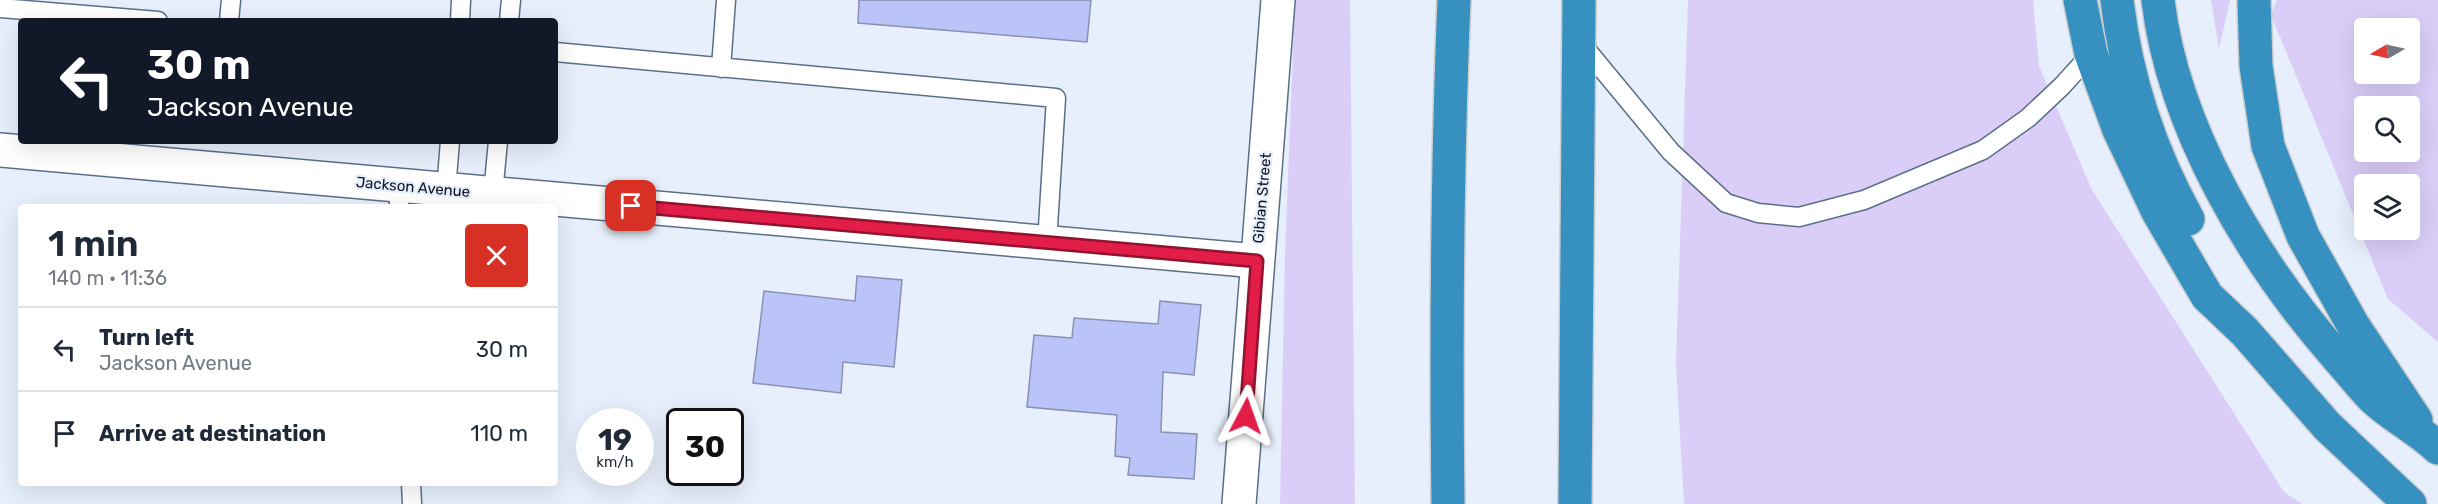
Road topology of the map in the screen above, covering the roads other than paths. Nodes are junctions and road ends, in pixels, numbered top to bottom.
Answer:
1 (231, 0) edge
2 (461, 0) edge
3 (511, 0) edge
4 (726, 0) edge
5 (1278, 0) edge
6 (1454, 0) edge
7 (1579, 0) edge
8 (2080, 0) edge
9 (2117, 0) edge
10 (2158, 0) edge
11 (2254, 0) edge
12 (0, 8) edge
13 (122, 18) edge
14 (229, 18) edge
15 (460, 18) edge
16 (509, 18) edge
17 (1578, 39) junction
18 (558, 52) edge
19 (2091, 54) junction
20 (721, 68) junction
21 (450, 144) edge
22 (498, 144) edge
23 (0, 150) edge
24 (446, 190) junction
25 (493, 194) junction
26 (399, 196) edge
27 (1047, 243) junction
28 (1257, 261) junction
29 (2245, 332) junction
30 (2432, 442) edge
31 (411, 486) edge
32 (412, 504) edge
33 (1239, 504) edge
34 (1448, 504) edge
35 (1575, 504) edge
36 (2410, 504) edge

1 - 14 lane
2 - 15 lane
3 - 16 lane
4 - 20 lane
5 - 28 street, Gibian Street
6 - 34 highway
7 - 17 highway
8 - 19 highway
9 - 29 highway
10 - 30 highway
11 - 30 highway
12 - 13 lane
17 - 19 lane
17 - 35 highway
18 - 20 lane
19 - 29 highway
20 - 27 lane
21 - 24 lane
22 - 25 lane
23 - 26 street, Jackson Avenue
24 - 25 street, Jackson Avenue
24 - 26 street, Jackson Avenue
25 - 27 street, Jackson Avenue
27 - 28 street, Jackson Avenue
28 - 33 street, Gibian Street
29 - 36 highway
31 - 32 lane

